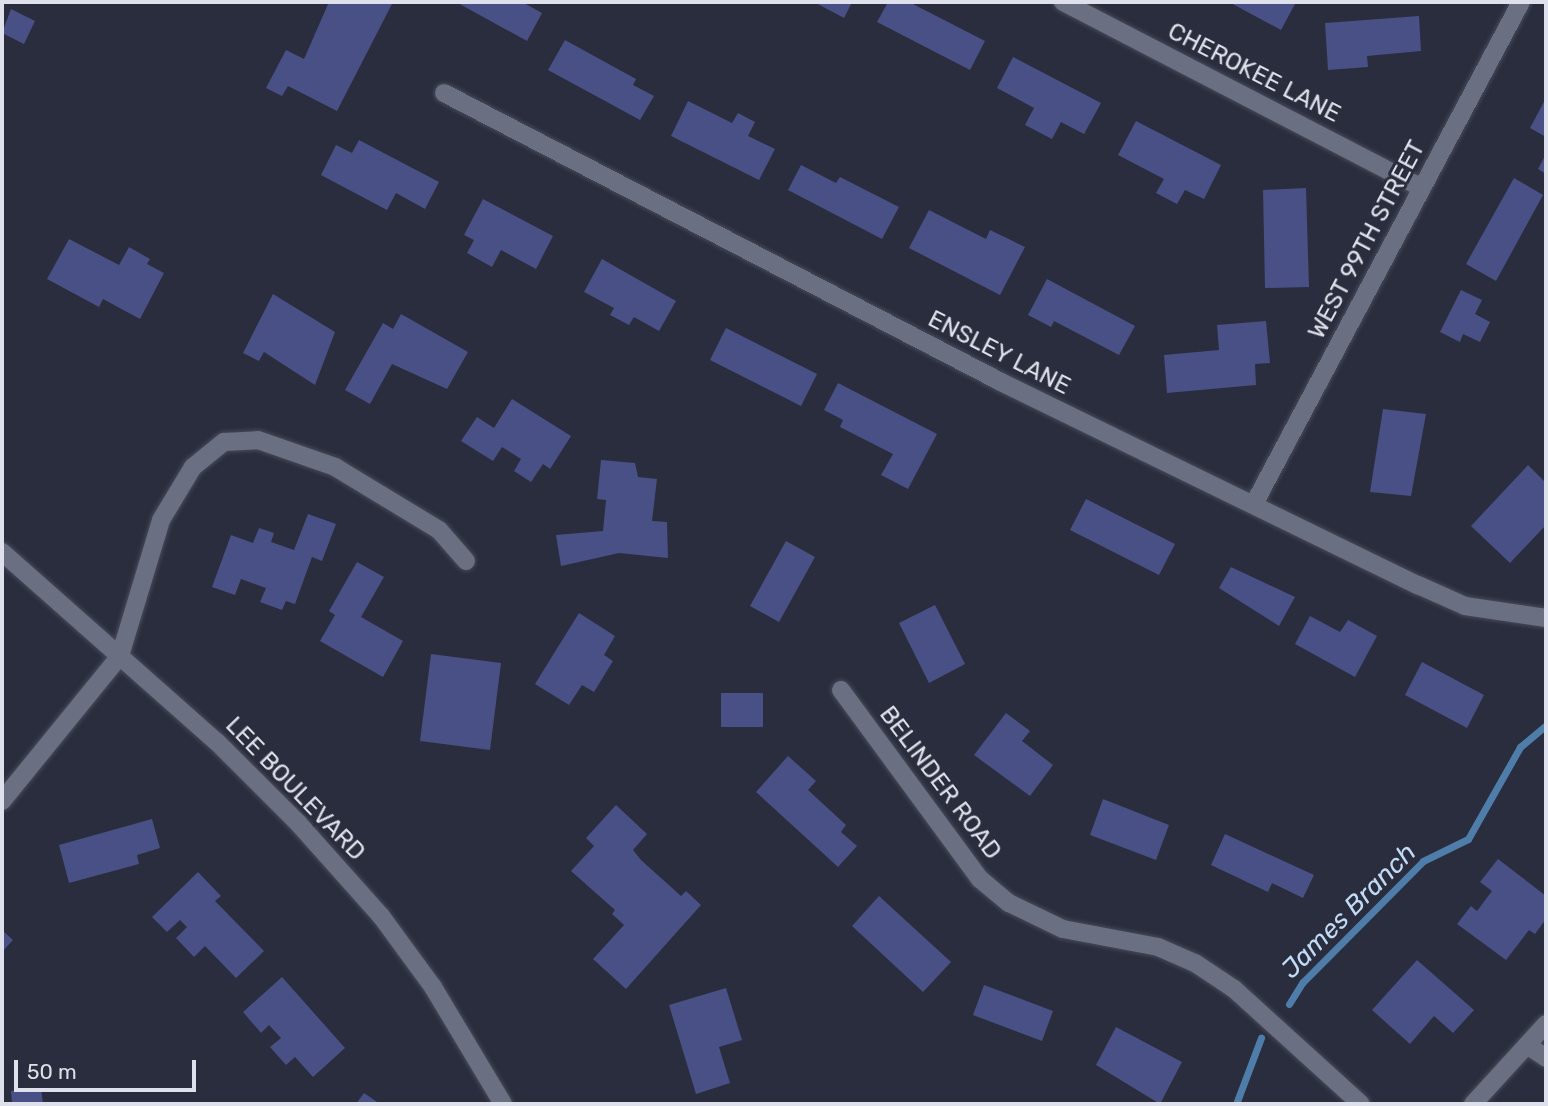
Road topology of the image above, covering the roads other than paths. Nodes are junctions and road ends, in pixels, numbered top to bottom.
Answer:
1 (1063, 2) edge
2 (1521, 2) edge
3 (444, 93) dead end
4 (1422, 188) junction
5 (1255, 502) junction
6 (2, 552) edge
7 (466, 561) dead end
8 (1546, 618) edge
9 (120, 656) junction
10 (841, 691) dead end
11 (2, 801) edge
12 (1546, 1024) edge
13 (1527, 1045) junction
14 (1546, 1058) edge
15 (503, 1104) edge
16 (1361, 1104) edge
17 (1473, 1104) edge

1 - 4 street, CHEROKEE LANE
2 - 4 street, WEST 99TH STREET
3 - 5 street, ENSLEY LANE
4 - 5 street, WEST 99TH STREET
5 - 8 street, ENSLEY LANE
6 - 9 street, LEE BOULEVARD
7 - 9 street
9 - 11 street
9 - 15 street, LEE BOULEVARD
10 - 16 street, BELINDER ROAD
12 - 13 street
13 - 14 street
13 - 17 street

